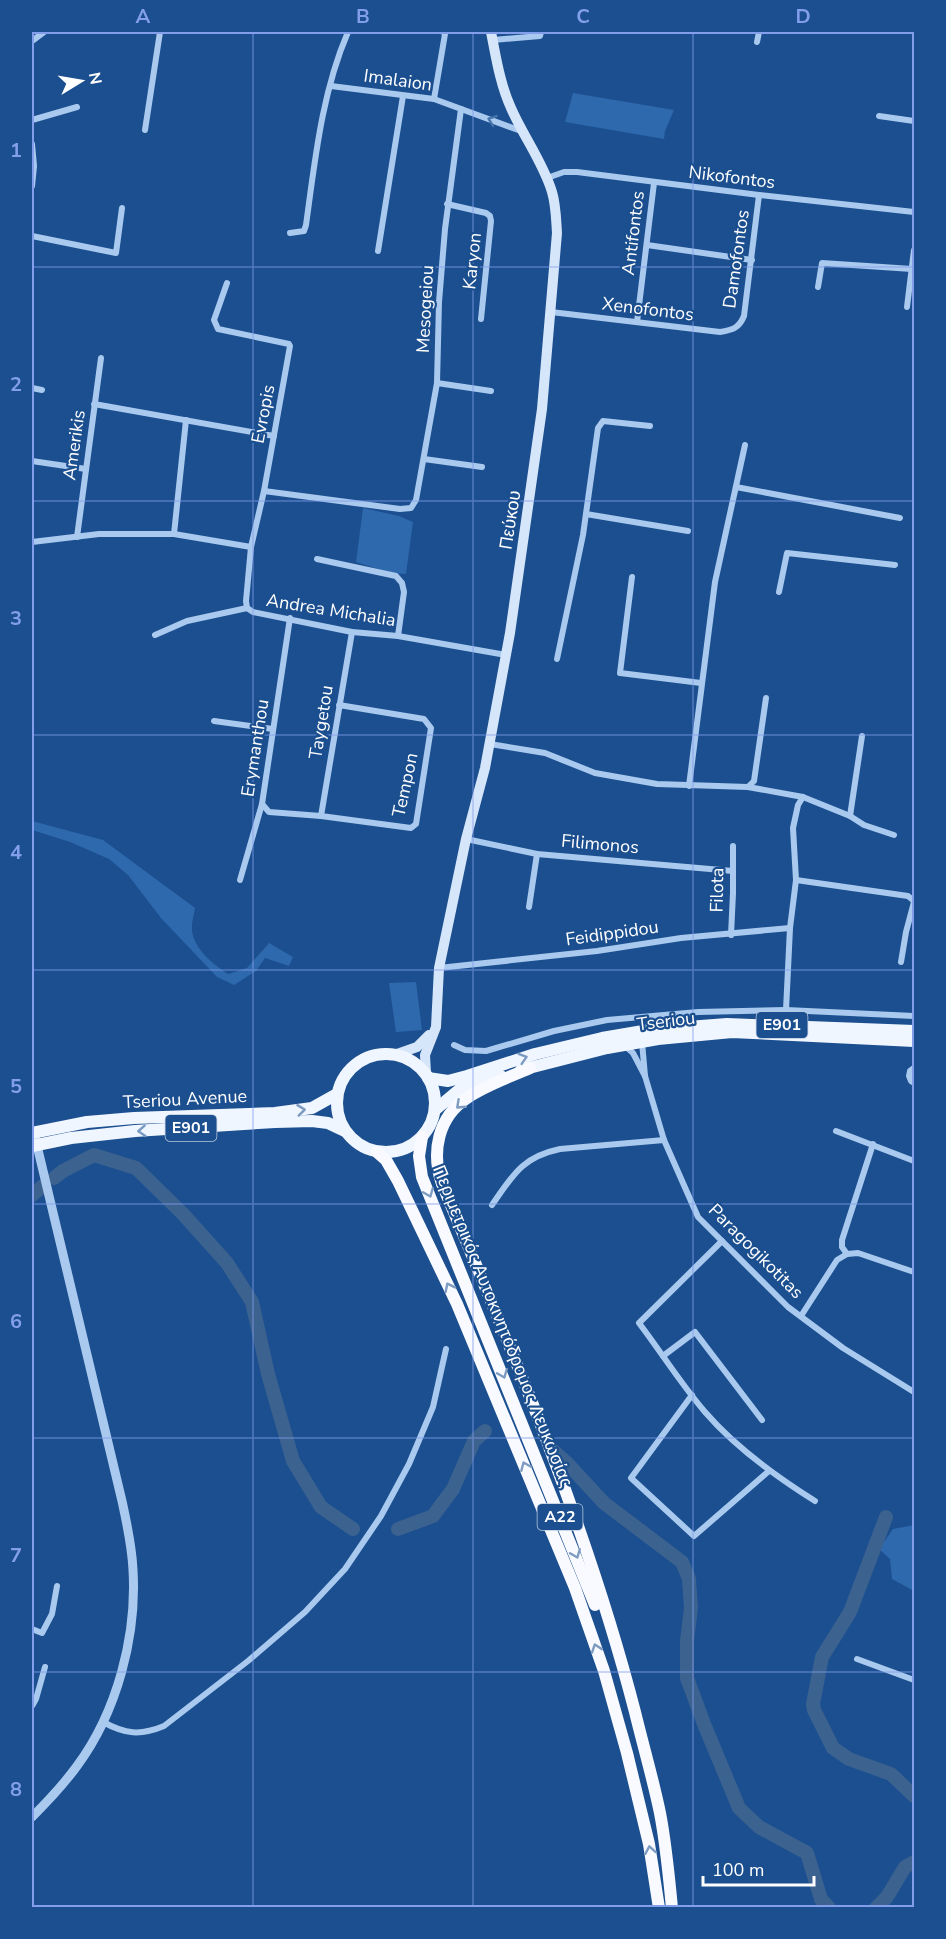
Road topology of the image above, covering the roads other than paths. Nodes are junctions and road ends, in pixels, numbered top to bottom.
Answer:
1 (44, 32) edge
2 (160, 32) edge
3 (348, 32) edge
4 (443, 32) edge
5 (541, 32) edge
6 (759, 32) edge
7 (492, 36) edge
8 (32, 41) edge
9 (757, 42) dead end
10 (331, 86) junction
11 (403, 96) junction
12 (434, 99) junction
13 (77, 107) dead end
14 (461, 109) junction
15 (879, 116) dead end
16 (32, 120) edge
17 (915, 122) edge
18 (145, 130) dead end
19 (523, 131) junction
20 (32, 144) edge
21 (547, 178) junction
22 (654, 183) junction
23 (32, 186) edge
24 (759, 195) junction
25 (447, 204) junction
26 (123, 208) dead end
27 (915, 212) edge
28 (290, 233) dead end
29 (32, 236) edge
30 (646, 245) junction
31 (915, 250) edge
32 (378, 251) dead end
33 (752, 260) junction
34 (912, 269) junction
35 (227, 283) dead end
36 (818, 287) dead end
37 (907, 307) dead end
38 (551, 312) junction
39 (481, 319) dead end
40 (637, 322) junction
41 (740, 326) joint
42 (101, 358) dead end
43 (437, 383) junction
44 (32, 388) edge
45 (42, 390) dead end
46 (491, 391) dead end
47 (94, 404) junction
48 (186, 420) junction
49 (650, 426) dead end
50 (274, 436) junction
51 (745, 445) dead end
52 (424, 459) junction
53 (32, 461) edge
54 (482, 467) dead end
55 (86, 469) junction
56 (736, 487) junction
57 (264, 491) junction
58 (586, 514) junction
59 (900, 518) dead end
60 (688, 531) dead end
61 (174, 534) junction
62 (77, 537) junction
63 (32, 542) edge
64 (251, 547) junction
65 (317, 559) dead end
66 (895, 565) dead end
67 (632, 577) dead end
68 (779, 592) dead end
69 (247, 608) junction
70 (290, 618) junction
71 (352, 632) junction
72 (155, 635) dead end
73 (398, 636) junction
74 (506, 655) junction
75 (557, 659) dead end
76 (702, 683) junction
77 (766, 698) dead end
78 (339, 705) junction
79 (214, 720) dead end
80 (273, 729) junction
81 (862, 736) dead end
82 (490, 744) junction
83 (689, 786) junction
84 (748, 786) junction
85 (803, 797) junction
86 (262, 804) junction
87 (321, 816) junction
88 (850, 816) junction
89 (894, 835) dead end
90 (466, 839) junction
91 (733, 846) dead end
92 (537, 854) junction
93 (733, 871) junction
94 (240, 880) dead end
95 (796, 880) junction
96 (915, 901) edge
97 (529, 907) dead end
98 (790, 928) junction
99 (730, 935) junction
100 (901, 962) dead end
101 (439, 968) junction
102 (786, 1010) junction
103 (915, 1016) edge
104 (437, 1018) junction
105 (915, 1031) edge
106 (915, 1041) edge
107 (642, 1042) junction
108 (454, 1045) dead end
109 (624, 1045) junction
110 (397, 1054) junction
111 (530, 1068) junction
112 (915, 1068) edge
113 (427, 1076) junction
114 (645, 1076) junction
115 (915, 1083) edge
116 (337, 1094) junction
117 (435, 1110) junction
118 (345, 1131) junction
119 (836, 1131) dead end
120 (422, 1137) junction
121 (33, 1139) edge
122 (664, 1140) junction
123 (873, 1144) junction
124 (377, 1152) junction
125 (915, 1161) edge
126 (492, 1205) dead end
127 (722, 1241) junction
128 (847, 1254) junction
129 (915, 1272) edge
130 (801, 1316) junction
131 (446, 1348) dead end
132 (663, 1356) junction
133 (915, 1392) edge
134 (692, 1395) junction
135 (762, 1420) dead end
136 (769, 1471) junction
137 (815, 1501) dead end
138 (57, 1586) dead end
139 (32, 1629) edge
140 (857, 1659) dead end
141 (45, 1667) dead end
142 (915, 1680) edge
143 (32, 1706) edge
144 (103, 1722) junction
145 (32, 1817) edge
146 (659, 1908) edge
147 (671, 1908) edge

1 - 8 street
2 - 18 street
3 - 10 street
4 - 12 street
5 - 7 street
6 - 9 street
7 - 19 main road, Πεύκου
10 - 11 street, Imalaion
10 - 28 street
11 - 12 street, Imalaion
11 - 32 street
12 - 14 street, Imalaion
13 - 16 street
19 -> 14 street, Imalaion
14 - 25 street, Mesogeiou
15 - 17 street
19 - 21 main road, Πεύκου
20 - 23 street
21 - 22 street, Nikofontos
21 - 38 main road, Πεύκου
22 - 24 street, Nikofontos
22 - 30 street, Antifontos
24 - 27 street, Nikofontos
24 - 33 street, Damofontos
25 - 39 street, Karyon
25 - 43 street, Mesogeiou
26 - 29 street
30 - 33 street
30 - 40 street, Antifontos
31 - 34 street
33 - 41 street, Damofontos
34 - 36 street
34 - 37 street
35 - 50 street, Evropis
38 - 40 street, Xenofontos
38 - 74 main road, Πεύκου
40 - 41 street, Xenofontos
42 - 47 street, Amerikis
43 - 46 street
43 - 52 street, Mesogeiou
44 - 45 street
47 - 48 street
47 - 55 street, Amerikis
48 - 50 street
48 - 61 street
49 - 58 street
50 - 57 street, Evropis
51 - 56 street
52 - 54 street
52 - 57 street, Mesogeiou
53 - 55 street
55 - 62 street, Amerikis
56 - 59 street
56 - 76 street
57 - 64 street, Evropis
58 - 60 street
58 - 75 street
61 - 62 street
61 - 64 street
62 - 63 street
64 - 69 street, Evropis
65 - 73 street
66 - 68 street
67 - 76 street
69 - 70 street, Andrea Michalia
69 - 72 street, Andrea Michalia
70 - 71 street, Andrea Michalia
70 - 80 street, Erymanthou
71 - 73 street, Andrea Michalia
71 - 78 street, Taygetou
73 - 74 street, Andrea Michalia
74 - 82 main road, Πεύκου
76 - 83 street
77 - 84 street
78 - 87 street, Taygetou
78 - 87 street, Tempon
79 - 80 street
80 - 86 street, Erymanthou
81 - 88 street
82 - 83 street
82 - 90 main road, Πεύκου
83 - 84 street
84 - 85 street
85 - 88 street
85 - 95 street
86 - 87 street, Tempon
86 - 94 street, Erymanthou
88 - 89 street
90 - 92 street, Filimonos
90 - 101 main road, Πεύκου
91 - 93 street, Filota
92 - 93 street, Filimonos
92 - 97 street
93 - 99 street, Filota
95 - 96 street
95 - 98 street
96 - 100 street
98 - 99 street, Feidippidou
98 - 102 street
99 - 101 street, Feidippidou
101 - 104 main road, Πεύκου
102 - 103 street
102 - 108 street
104 - 110 main road, Πεύκου
104 - 113 main road, Πεύκου
113 -> 105 main road, Tseriou / E901
106 - 107 main road, Tseriou / E901
107 - 109 main road, Tseriou / E901
107 - 114 street, Paragogikotitas
109 - 111 main road, Tseriou / E901
109 - 114 street
110 - 113 main road
110 - 116 main road
111 - 117 main road, Tseriou / E901
111 -> 147 highway
112 - 115 street
113 - 117 main road
114 - 122 street, Paragogikotitas
116 - 118 main road
121 -> 116 main road, Tseriou Avenue / E901
117 - 120 main road
118 -> 121 main road, Tseriou Avenue / E901
118 - 124 main road
119 - 123 street
120 - 124 main road
120 -> 147 highway, Περιμετρικός Αυτοκινητόδρομος Λευκωσίας / A22
121 - 144 street
122 - 126 street
122 - 127 street, Paragogikotitas
123 - 125 street
123 - 128 street
146 -> 124 highway, Περιμετρικός Αυτοκινητόδρομος Λευκωσίας / A22
127 - 130 street, Paragogikotitas
127 - 132 street
128 - 129 street
128 - 130 street
130 - 133 street, Paragogikotitas
131 - 144 street
132 - 134 street
132 - 135 street
134 - 136 street
134 - 136 street
136 - 137 street
138 - 139 street
140 - 142 street
141 - 143 street
144 - 145 street

